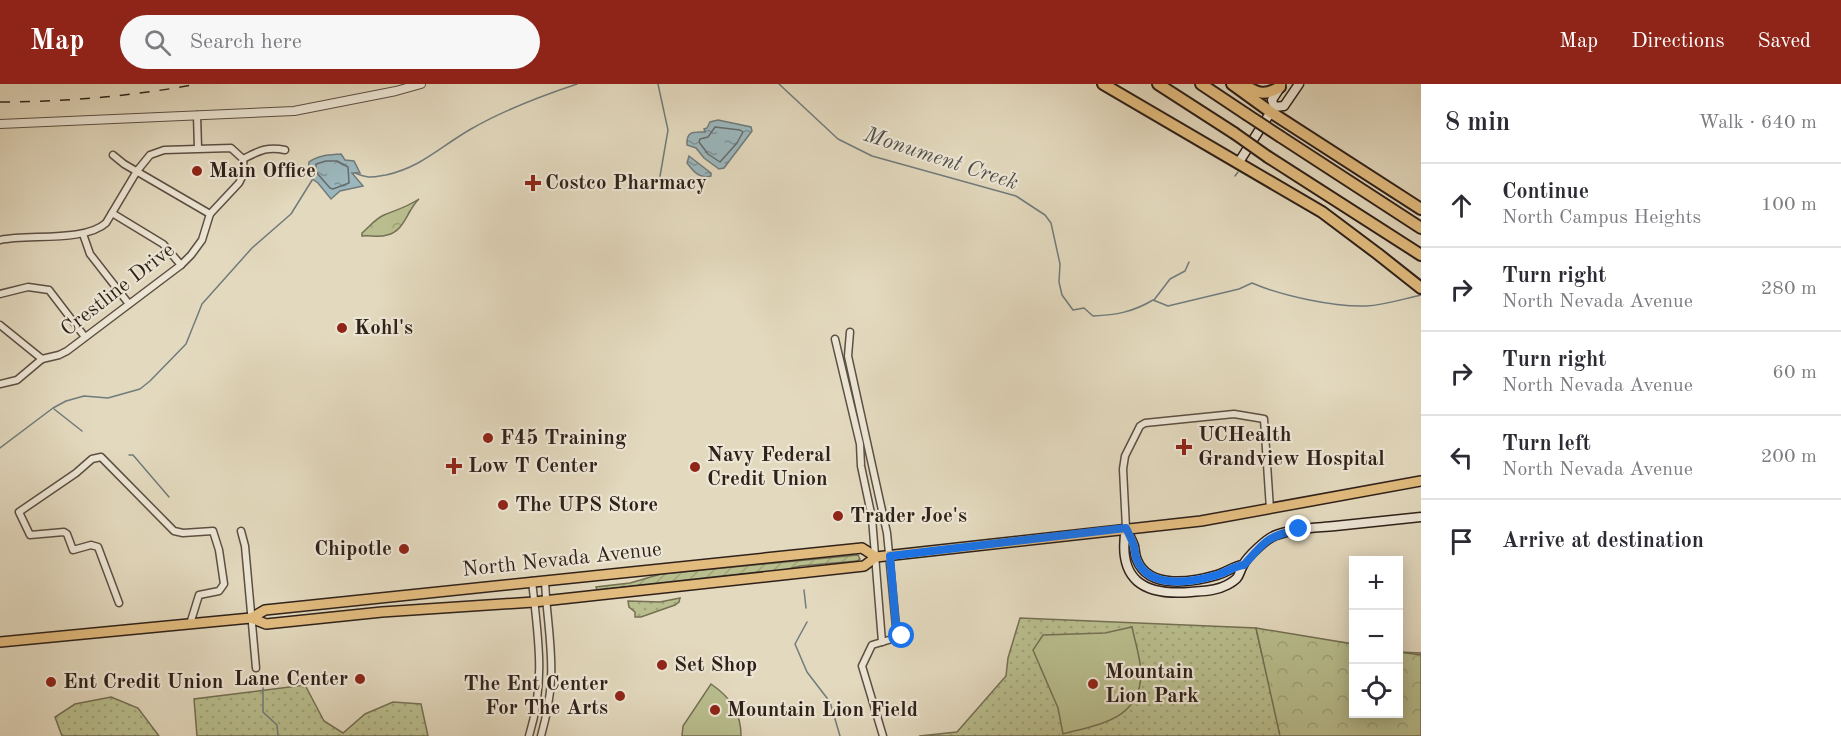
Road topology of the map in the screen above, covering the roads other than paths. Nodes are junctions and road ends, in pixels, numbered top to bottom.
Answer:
1 (421, 84) edge
2 (1103, 84) edge
3 (1158, 84) edge
4 (1201, 84) edge
5 (1232, 84) edge
6 (1243, 84) edge
7 (1299, 84) edge
8 (1281, 86) edge
9 (1273, 110) junction
10 (197, 115) junction
11 (0, 124) edge
12 (198, 148) junction
13 (285, 150) dead end
14 (113, 155) dead end
15 (243, 159) junction
16 (1239, 162) junction
17 (137, 171) junction
18 (1421, 209) edge
19 (112, 213) junction
20 (210, 214) junction
21 (1421, 228) edge
22 (83, 234) junction
23 (0, 240) edge
24 (1421, 255) edge
25 (181, 265) junction
26 (1421, 288) edge
27 (0, 294) edge
28 (129, 304) junction
29 (0, 325) edge
30 (849, 332) dead end
31 (85, 337) junction
32 (835, 339) dead end
33 (42, 359) junction
34 (0, 384) edge
35 (857, 413) junction
36 (844, 417) dead end
37 (864, 443) junction
38 (851, 446) dead end
39 (1421, 481) edge
40 (1270, 509) junction
41 (1421, 517) edge
42 (1126, 528) junction
43 (241, 531) dead end
44 (890, 556) junction
45 (876, 557) junction
46 (1244, 565) junction
47 (544, 580) junction
48 (532, 581) junction
49 (546, 600) junction
50 (534, 602) junction
51 (119, 603) dead end
52 (251, 618) junction
53 (190, 624) junction
54 (908, 636) dead end
55 (897, 637) junction
56 (0, 642) edge
57 (882, 642) junction
58 (256, 669) dead end
59 (529, 736) edge
60 (540, 736) edge
61 (883, 736) edge

1 - 10 street
2 - 16 highway
3 - 24 highway, bridge
4 - 21 highway, bridge
5 - 9 highway
6 - 8 highway
7 - 9 main road
8 - 9 main road
9 - 16 main road
9 - 18 highway
10 - 11 street
10 - 12 street
12 - 15 street
12 - 17 street
13 - 15 street
14 - 17 street
15 - 20 street, Crestline Drive
16 - 26 highway
17 - 19 street
17 - 20 street
19 - 22 street
19 - 25 street
20 - 25 street, Crestline Drive
22 - 23 street
22 - 28 street
25 - 28 street, Crestline Drive
27 - 31 street
28 - 31 street, Crestline Drive
29 - 33 street
30 - 35 street
31 - 33 street, Crestline Drive
32 - 35 street
33 - 34 street, Crestline Drive
35 - 36 street
35 - 37 street
37 - 38 street
37 - 44 street
37 - 45 street
39 - 40 main road, North Nevada Avenue
40 - 42 main road, North Nevada Avenue
40 - 42 street
41 - 46 main road
42 - 44 main road, North Nevada Avenue
42 - 46 main road
42 - 46 main road
43 - 52 street
44 - 45 main road, North Nevada Avenue
44 - 55 street
45 - 47 main road, North Nevada Avenue
45 - 49 main road, North Nevada Avenue
45 - 57 street
47 - 48 main road, North Nevada Avenue
47 - 49 street
48 - 50 street
48 - 52 main road, North Nevada Avenue
49 - 50 main road, North Nevada Avenue
49 - 60 street
50 - 52 main road, North Nevada Avenue
50 - 59 street
51 - 53 street
52 - 53 main road, North Nevada Avenue
52 - 58 street
53 - 56 main road, North Nevada Avenue
54 - 55 street
55 - 57 street
57 - 61 street

